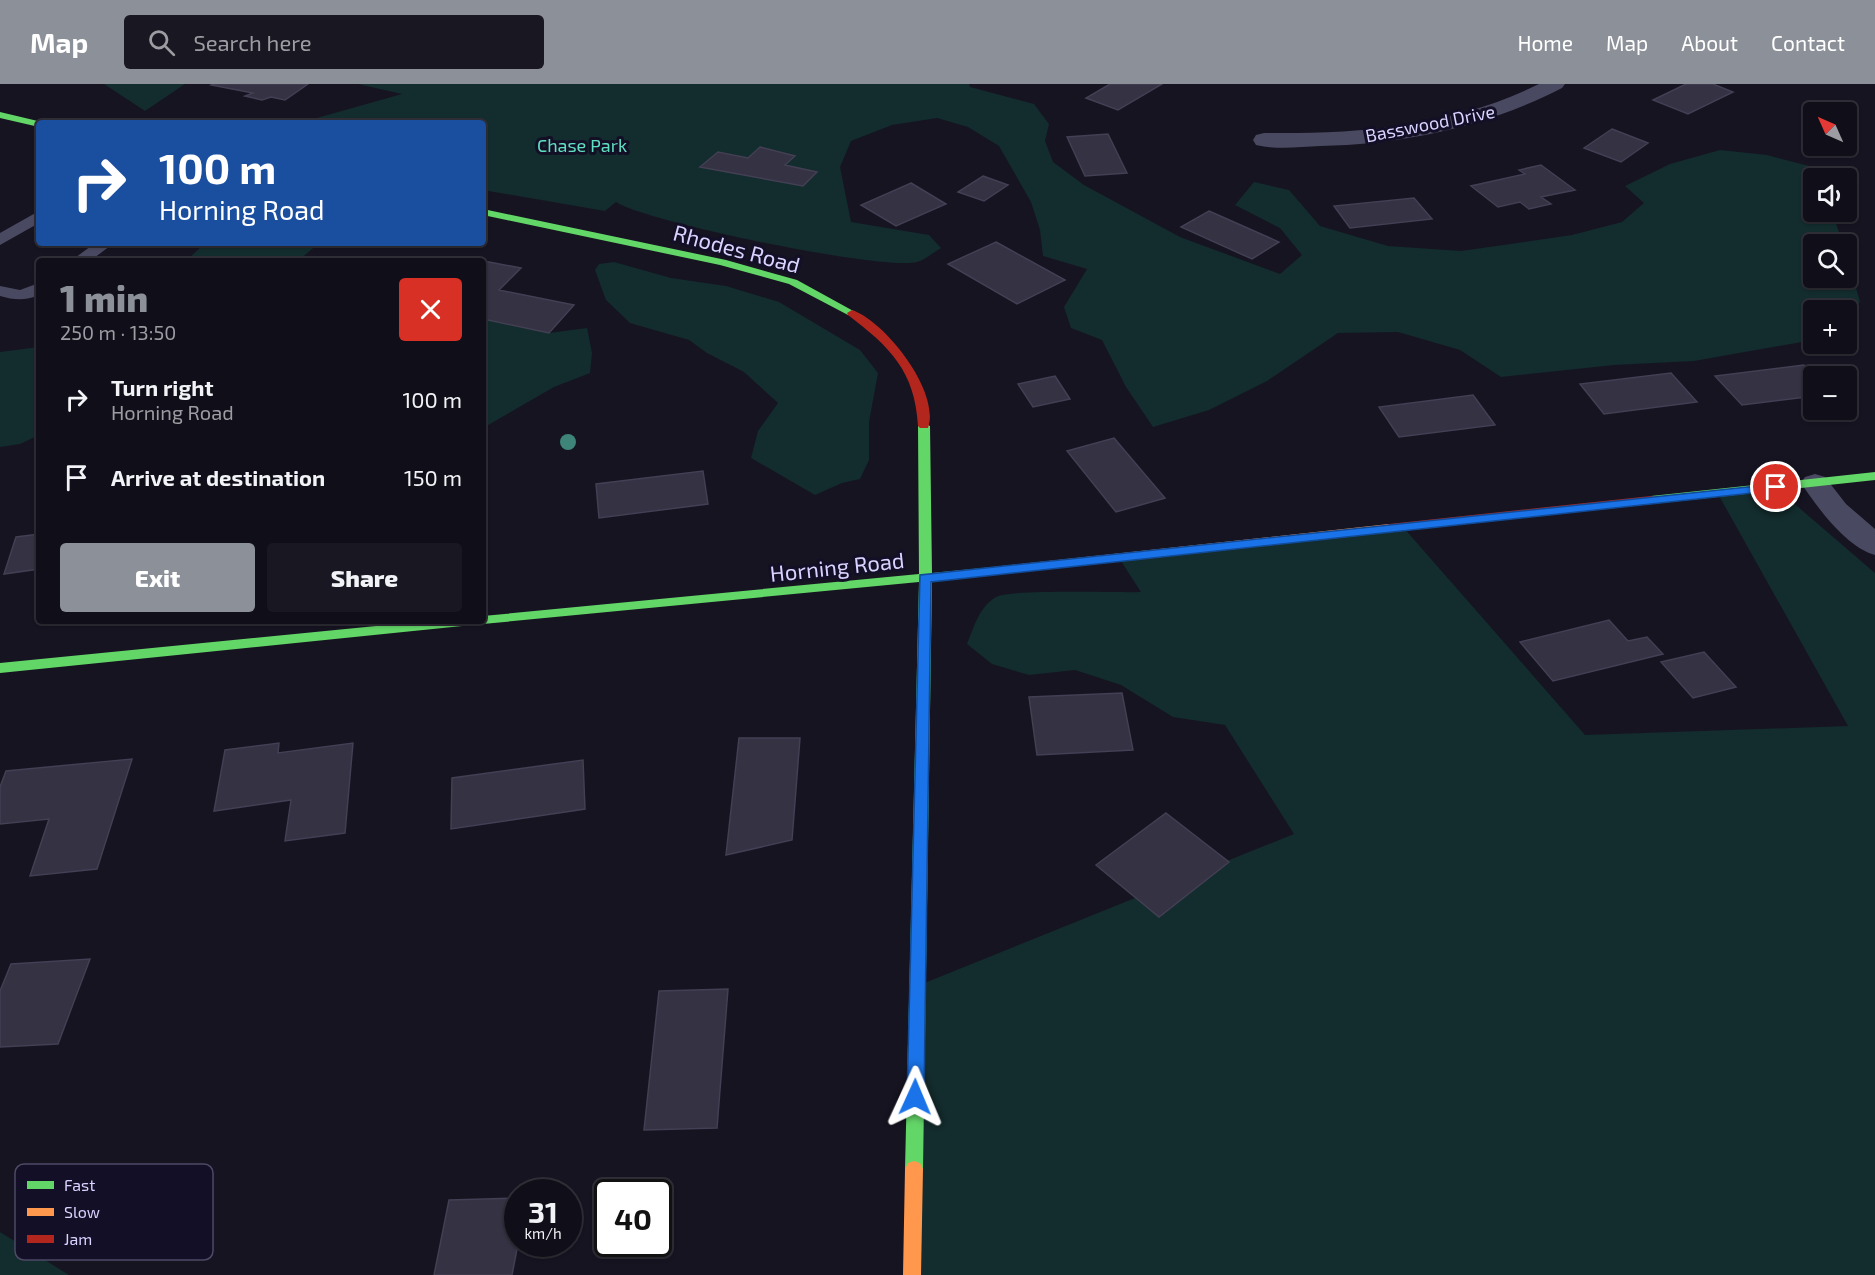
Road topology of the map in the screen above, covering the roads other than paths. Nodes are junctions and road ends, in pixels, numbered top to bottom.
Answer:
1 (1555, 84) edge
2 (0, 115) edge
3 (36, 123) edge
4 (1264, 140) dead end
5 (486, 213) edge
6 (36, 218) edge
7 (0, 240) edge
8 (102, 246) edge
9 (84, 258) edge
10 (36, 289) edge
11 (0, 291) edge
12 (1875, 476) edge
13 (1815, 483) junction
14 (1875, 544) edge
15 (924, 578) junction
16 (486, 620) edge
17 (442, 624) edge
18 (0, 668) edge
19 (912, 1275) edge

1 - 4 street, Basswood Drive
2 - 3 street
5 - 15 street, Rhodes Road
6 - 7 lane
8 - 9 lane
10 - 11 lane
12 - 13 street, Horning Road
13 - 14 street
13 - 15 street, Horning Road
15 - 16 street, Horning Road
15 - 19 street, Rhodes Road
17 - 18 street

